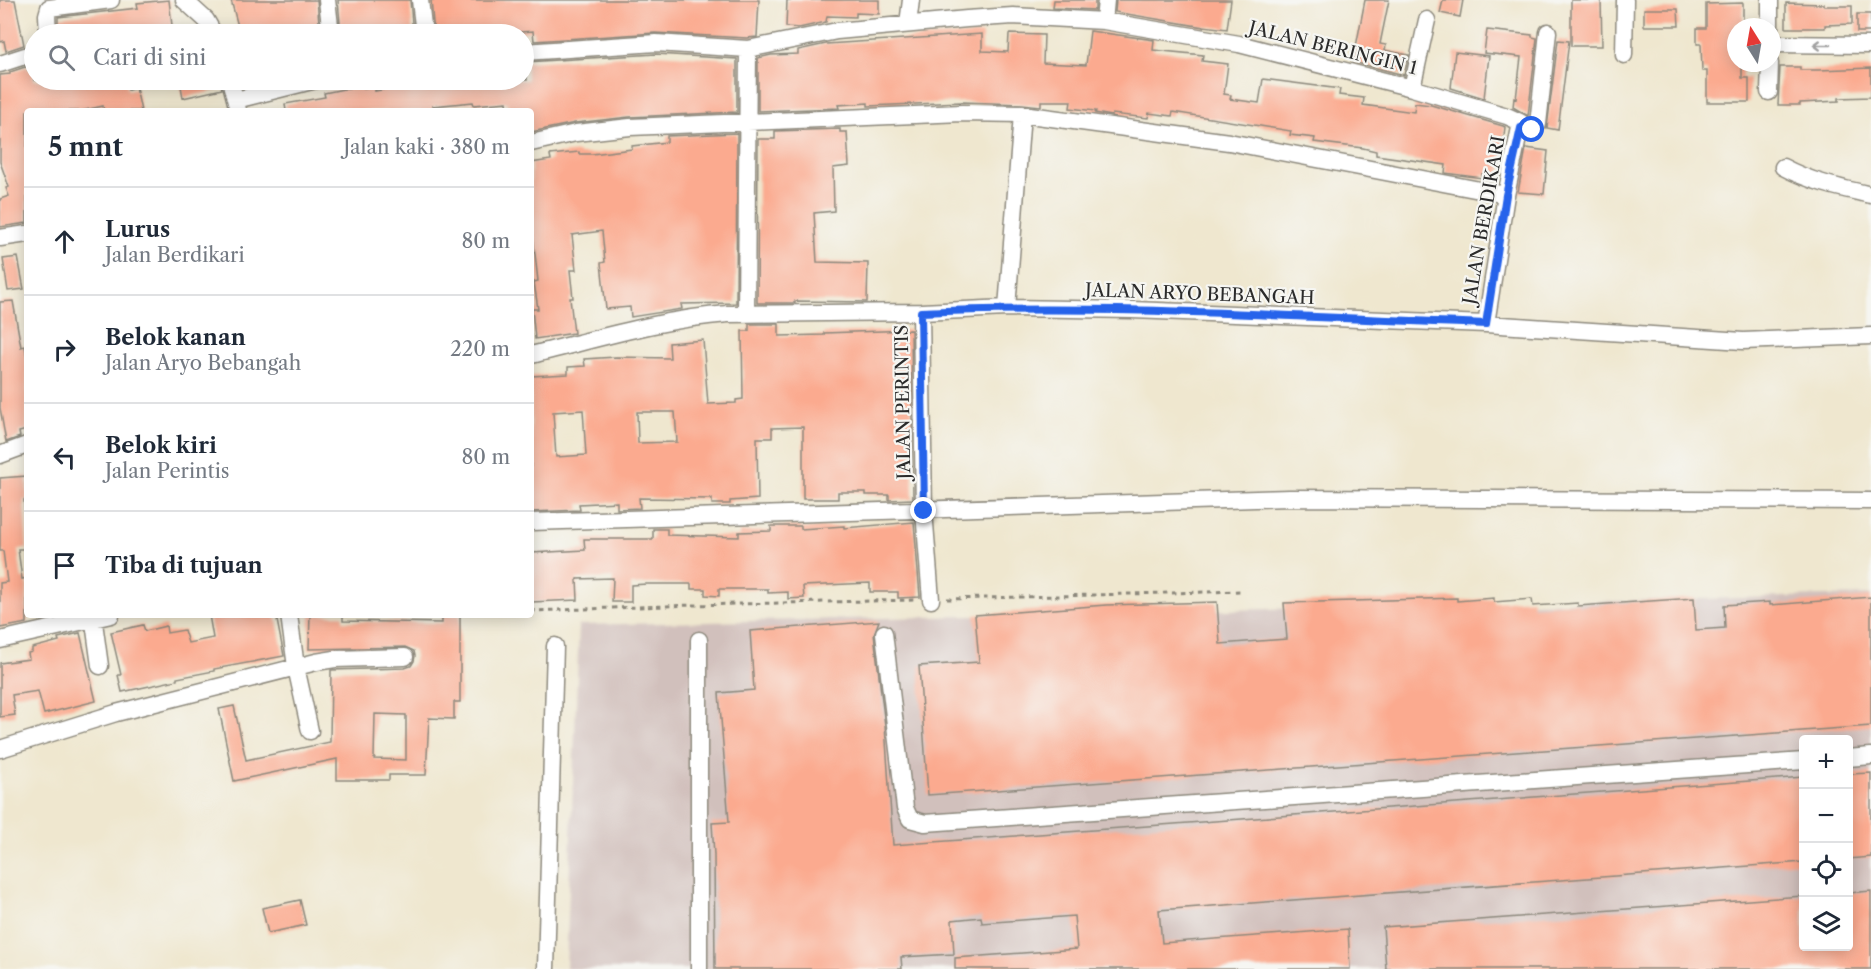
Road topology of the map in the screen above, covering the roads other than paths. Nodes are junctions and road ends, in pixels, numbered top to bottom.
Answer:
1 (111, 0) edge
2 (184, 0) edge
3 (327, 0) edge
4 (420, 0) edge
5 (911, 0) edge
6 (1106, 0) edge
7 (1625, 0) edge
8 (1770, 0) edge
9 (1770, 18) edge
10 (1427, 20) dead end
11 (1104, 21) junction
12 (48, 24) edge
13 (208, 24) edge
14 (330, 24) edge
15 (423, 24) edge
16 (908, 24) junction
17 (1548, 32) dead end
18 (1781, 44) edge
19 (1871, 45) edge
20 (747, 49) junction
21 (534, 51) edge
22 (1624, 55) dead end
23 (24, 56) edge
24 (0, 64) edge
25 (1770, 72) edge
26 (1412, 88) junction
27 (233, 90) edge
28 (286, 90) edge
29 (1769, 92) dead end
30 (237, 106) edge
31 (1022, 114) junction
32 (748, 123) junction
33 (1520, 125) junction
34 (534, 142) edge
35 (1783, 167) dead end
36 (1506, 195) junction
37 (1871, 195) edge
38 (24, 234) edge
39 (0, 238) edge
40 (1008, 308) junction
41 (921, 312) junction
42 (746, 314) junction
43 (1486, 324) junction
44 (1871, 336) edge
45 (534, 354) edge
46 (24, 446) edge
47 (0, 455) edge
48 (1871, 501) edge
49 (924, 511) junction
50 (534, 522) edge
51 (931, 600) road end
52 (89, 618) edge
53 (93, 618) edge
54 (289, 618) edge
55 (884, 633) dead end
56 (0, 640) edge
57 (699, 640) dead end
58 (555, 646) dead end
59 (405, 657) dead end
60 (100, 666) dead end
61 (296, 667) junction
62 (310, 731) dead end
63 (0, 749) edge
64 (1871, 756) edge
65 (1853, 758) edge
66 (1799, 761) edge
67 (546, 969) edge
68 (699, 969) edge

1 - 12 street
2 - 13 street
3 - 14 street
4 - 15 street
5 - 16 street
6 - 11 street
7 - 22 street
8 - 9 street
10 - 26 street
11 - 16 street, JALAN BERINGIN 1
11 - 26 street, JALAN BERINGIN 1
16 - 20 street, JALAN BERINGIN 1
17 - 33 street
19 -> 18 street
20 - 21 street, JALAN BERINGIN 1
20 - 32 street
23 - 24 street
25 - 29 street
26 - 33 street, JALAN BERINGIN 1
27 - 30 street
28 - 30 street
31 - 32 street
31 - 36 street
31 - 40 street
32 - 34 street
32 - 42 street
33 - 36 street, JALAN BERDIKARI
35 - 37 street
36 - 43 street, JALAN BERDIKARI
38 - 39 street
40 - 41 street, JALAN ARYO BEBANGAH
40 - 43 street, JALAN ARYO BEBANGAH
41 - 42 street, JALAN ARYO BEBANGAH
41 - 49 street, JALAN PERINTIS
42 - 45 street, JALAN ARYO BEBANGAH
43 - 44 street, JALAN ARYO BEBANGAH
46 - 47 street
48 - 49 street
49 - 50 street
49 - 51 street, JALAN PERINTIS
52 - 56 street
53 - 60 street
54 - 61 street
55 - 66 street
57 - 68 street
58 - 67 street
59 - 61 street
61 - 62 street
61 - 63 street
64 - 65 street

